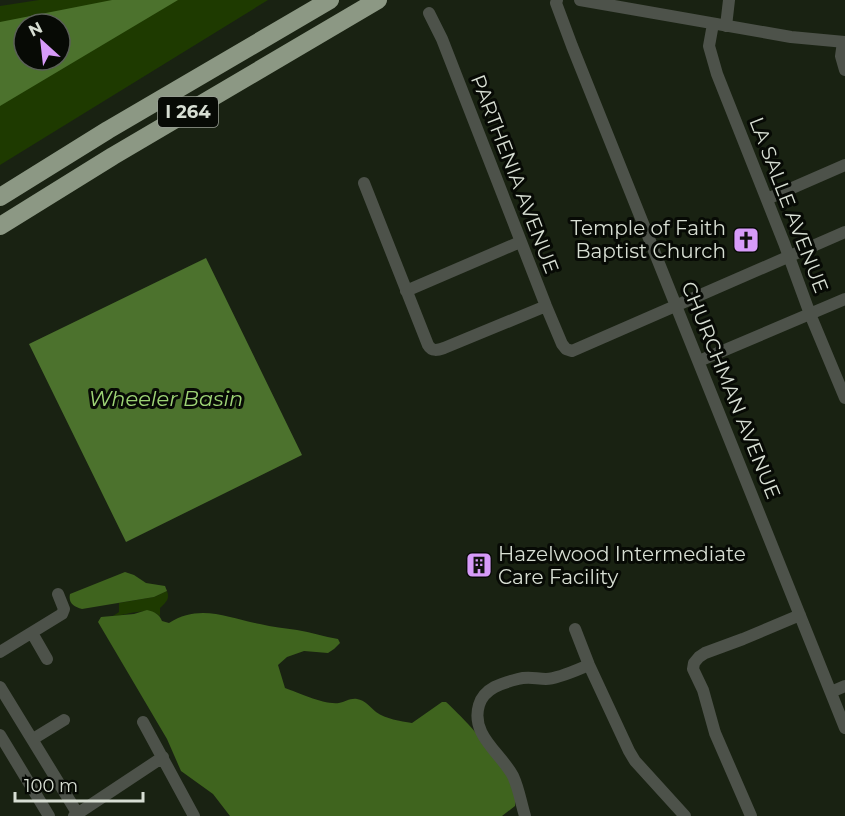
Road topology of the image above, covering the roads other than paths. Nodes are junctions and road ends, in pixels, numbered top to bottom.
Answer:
1 (330, 0) edge
2 (378, 0) edge
3 (557, 0) edge
4 (580, 0) edge
5 (729, 0) edge
6 (429, 13) dead end
7 (713, 24) junction
8 (726, 26) junction
9 (844, 42) edge
10 (845, 70) edge
11 (845, 165) edge
12 (364, 183) dead end
13 (0, 197) edge
14 (767, 199) junction
15 (0, 226) edge
16 (845, 232) edge
17 (520, 242) junction
18 (789, 256) junction
19 (406, 291) junction
20 (845, 299) edge
21 (546, 306) junction
22 (676, 306) junction
23 (810, 315) junction
24 (699, 361) junction
25 (845, 398) edge
26 (58, 594) dead end
27 (800, 615) junction
28 (575, 629) dead end
29 (32, 633) junction
30 (0, 652) edge
31 (47, 659) dead end
32 (589, 665) junction
33 (845, 686) edge
34 (0, 687) edge
35 (831, 692) junction
36 (64, 720) dead end
37 (143, 722) dead end
38 (845, 728) edge
39 (0, 735) edge
40 (33, 739) junction
41 (163, 757) junction
42 (77, 815) edge
43 (49, 816) edge
44 (194, 816) edge
45 (525, 816) edge
46 (685, 816) edge
47 (751, 816) edge

1 - 13 highway, I 264
2 - 15 highway, I 264
3 - 22 street, CHURCHMAN AVENUE
4 - 7 street
5 - 8 street
6 - 17 street, PARTHENIA AVENUE
7 - 8 street
7 - 14 street, LA SALLE AVENUE
8 - 9 street
9 - 10 street
11 - 14 street
12 - 19 street
14 - 18 street, LA SALLE AVENUE
16 - 18 street
17 - 19 street
17 - 21 street, PARTHENIA AVENUE
18 - 22 street
18 - 23 street, LA SALLE AVENUE
19 - 21 street
20 - 23 street
21 - 22 street, PARTHENIA AVENUE
22 - 24 street, CHURCHMAN AVENUE
23 - 24 street
23 - 25 street, LA SALLE AVENUE
24 - 27 street, CHURCHMAN AVENUE
26 - 29 street
27 - 35 street, CHURCHMAN AVENUE
27 - 47 street
28 - 32 street
29 - 30 street
29 - 31 street
32 - 45 street
32 - 46 street
33 - 35 street
34 - 40 street
35 - 38 street, CHURCHMAN AVENUE
36 - 40 street
37 - 41 street
39 - 43 street
40 - 42 street
41 - 42 street
41 - 44 street

